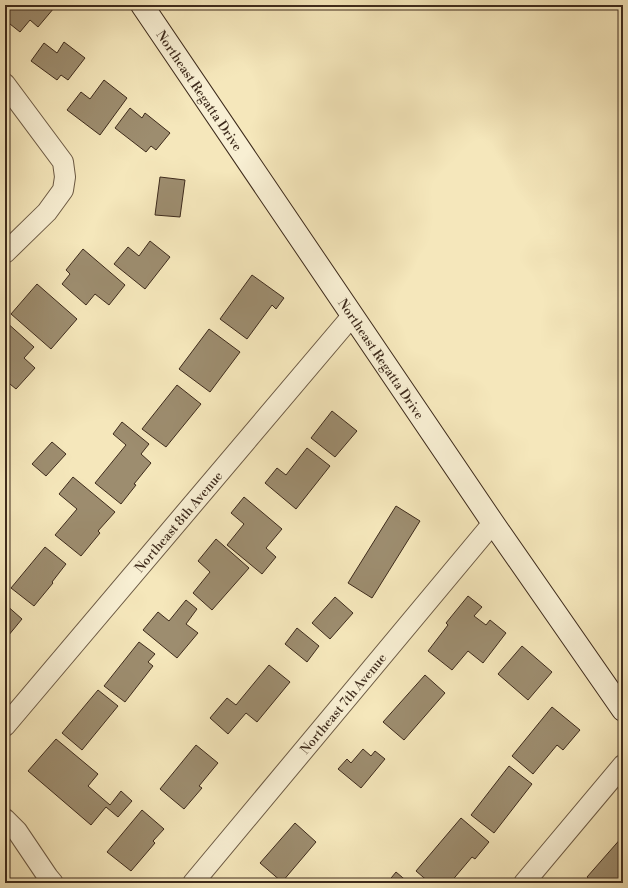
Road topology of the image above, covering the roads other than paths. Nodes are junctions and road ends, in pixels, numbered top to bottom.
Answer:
1 (142, 5) edge
2 (5, 84) edge
3 (5, 253) edge
4 (352, 316) junction
5 (493, 523) junction
6 (623, 710) edge
7 (5, 726) edge
8 (623, 765) edge
9 (5, 819) edge
10 (53, 883) edge
11 (193, 883) edge
12 (524, 883) edge

1 - 4 main road, Northeast Regatta Drive
2 - 3 street
4 - 5 main road, Northeast Regatta Drive
4 - 7 street, Northeast 8th Avenue
5 - 6 main road, Northeast Regatta Drive
5 - 11 street, Northeast 7th Avenue
8 - 12 street
9 - 10 street

